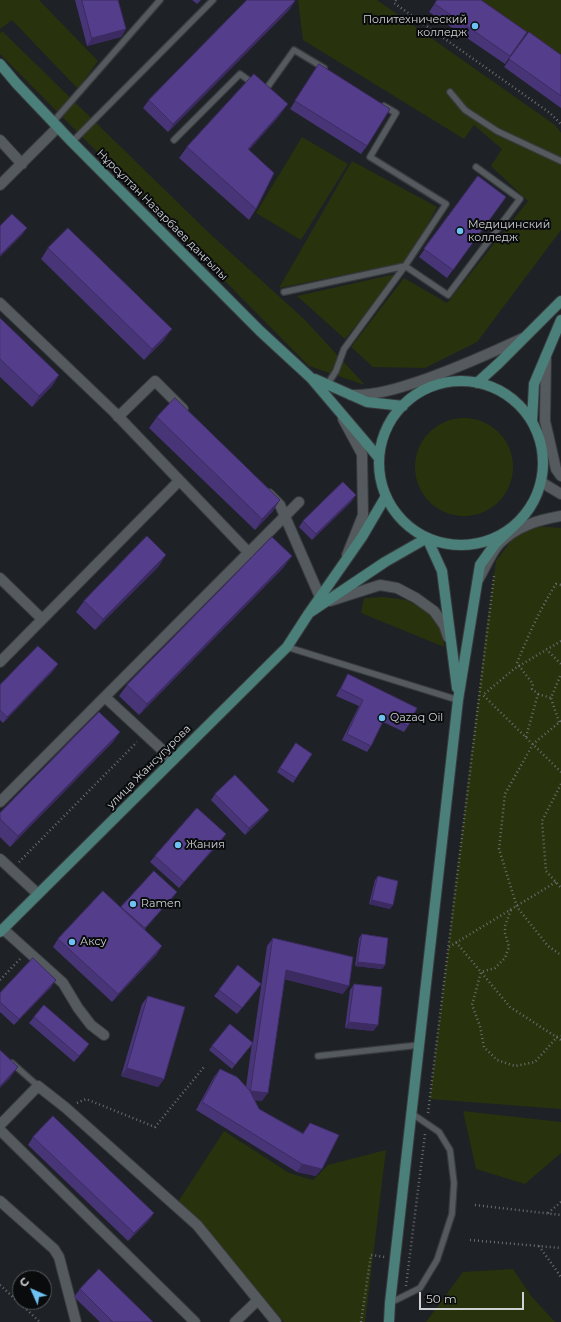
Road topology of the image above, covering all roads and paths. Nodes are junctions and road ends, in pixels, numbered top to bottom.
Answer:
1 (152, 0) edge
2 (160, 0) edge
3 (213, 0) edge
4 (396, 0) edge
5 (154, 6) junction
6 (0, 64) edge
7 (328, 71) edge
8 (450, 92) dead end
9 (376, 100) edge
10 (56, 124) junction
11 (561, 124) edge
12 (0, 140) edge
13 (174, 140) dead end
14 (72, 142) junction
15 (561, 161) edge
16 (22, 164) junction
17 (476, 167) dead end
18 (0, 186) edge
19 (405, 266) junction
20 (284, 292) dead end
21 (561, 301) edge
22 (0, 303) edge
23 (561, 320) edge
24 (524, 338) junction
25 (546, 354) junction
26 (311, 378) junction
27 (477, 382) junction
28 (327, 385) junction
29 (350, 395) junction
30 (334, 404) junction
31 (403, 406) junction
32 (189, 415) edge
33 (118, 417) junction
34 (532, 422) junction
35 (379, 458) junction
36 (561, 476) edge
37 (179, 481) junction
38 (541, 482) junction
39 (263, 488) edge
40 (561, 494) edge
41 (386, 496) junction
42 (299, 502) dead end
43 (561, 515) edge
44 (285, 516) junction
45 (516, 524) junction
46 (428, 538) junction
47 (249, 553) junction
48 (344, 563) junction
49 (495, 569) dead end
50 (0, 578) edge
51 (478, 580) junction
52 (561, 585) edge
53 (322, 600) junction
54 (42, 619) junction
55 (561, 641) edge
56 (287, 647) junction
57 (452, 649) junction
58 (546, 649) junction
59 (0, 662) edge
60 (561, 664) edge
61 (519, 665) junction
62 (561, 674) edge
63 (538, 694) junction
64 (105, 697) junction
65 (551, 698) junction
66 (458, 700) junction
67 (560, 722) edge
68 (145, 734) junction
69 (526, 737) junction
70 (532, 744) junction
71 (173, 760) junction
72 (561, 772) edge
73 (561, 784) edge
74 (0, 802) edge
75 (0, 859) edge
76 (11, 869) junction
77 (556, 882) junction
78 (561, 888) edge
79 (38, 894) junction
80 (517, 907) junction
81 (511, 910) junction
82 (2, 931) edge
83 (456, 942) junction
84 (448, 947) junction
85 (28, 951) junction
86 (561, 955) edge
87 (481, 972) junction
88 (0, 980) edge
89 (104, 1035) dead end
90 (561, 1036) edge
91 (557, 1037) junction
92 (561, 1040) edge
93 (419, 1045) junction
94 (318, 1056) dead end
95 (5, 1057) edge
96 (204, 1067) dead end
97 (38, 1086) junction
98 (66, 1108) junction
99 (411, 1113) junction
100 (427, 1123) junction
101 (0, 1125) edge
102 (0, 1130) edge
103 (0, 1201) edge
104 (561, 1202) edge
105 (475, 1205) dead end
106 (548, 1213) junction
107 (561, 1215) edge
108 (470, 1240) dead end
109 (539, 1246) junction
110 (561, 1248) edge
111 (395, 1258) junction
112 (409, 1259) junction
113 (561, 1277) edge
114 (0, 1285) edge
115 (405, 1295) junction
116 (258, 1300) junction
117 (390, 1303) junction
118 (40, 1322) edge
119 (76, 1322) edge
120 (195, 1322) edge
121 (235, 1322) edge
122 (276, 1322) edge
123 (361, 1322) edge
124 (389, 1322) edge

1 - 5 lane
2 - 5 lane
3 - 14 lane
4 - 11 path
5 - 10 lane
6 - 10 main road, Нұрсұлтан Назарбаев даңғылы
7 - 13 lane
8 - 15 lane
9 - 19 lane
10 - 14 main road, Нұрсұлтан Назарбаев даңғылы
10 - 16 street
12 - 16 street
14 - 26 main road, Нұрсұлтан Назарбаев даңғылы
16 - 18 street
17 - 19 lane
19 - 20 lane
19 - 28 lane
21 - 24 main road
22 - 33 street
23 - 25 main road
24 - 27 main road
24 - 29 street
25 - 34 main road
25 - 36 street
26 - 28 main road
26 - 30 main road
27 - 31 main road
27 - 34 main road
28 - 29 main road
29 - 31 main road
30 - 35 main road
30 - 48 street
31 - 35 main road
32 - 33 street
33 - 37 street
34 - 38 main road
35 - 41 main road
37 - 47 street
37 - 54 street
38 - 40 street
38 - 45 main road
39 - 44 street
41 - 46 main road
41 - 48 main road, улица Жансугурова
42 - 44 street
43 - 45 street
43 - 51 street
44 - 47 street
44 - 53 street
45 - 46 main road
45 - 51 main road
46 - 53 main road, улица Жансугурова
46 - 57 main road
47 - 64 street
48 - 53 main road, улица Жансугурова
49 - 84 path
50 - 54 street
51 - 66 main road
52 - 61 path
53 - 56 main road, улица Жансугурова
53 - 57 street
54 - 59 street
55 - 58 path
56 - 66 lane
56 - 71 main road, улица Жансугурова
57 - 66 main road
58 - 60 path
58 - 61 path
61 - 63 path
61 - 69 path
62 - 65 path
63 - 65 path
63 - 69 path
64 - 68 street
64 - 74 street
65 - 67 path
66 - 93 main road
67 - 70 path
68 - 71 street
68 - 76 path
69 - 70 path
70 - 72 path
70 - 80 path
71 - 79 main road, улица Жансугурова
73 - 77 path
75 - 76 street
76 - 79 street
77 - 78 path
77 - 80 path
79 - 82 main road, улица Жансугурова
80 - 81 path
80 - 86 path
81 - 83 path
81 - 87 path
82 - 85 street
83 - 84 path
83 - 87 path
84 - 100 path
85 - 88 path
85 - 89 street
87 - 91 path
87 - 91 path
90 - 91 path
91 - 92 path
93 - 94 lane
93 - 99 main road
95 - 97 lane
96 - 98 path
97 - 98 street
97 - 101 street
98 - 116 street
99 - 100 lane
99 - 111 main road
100 - 112 path
100 - 115 lane
102 - 120 street
103 - 119 street
104 - 106 path
105 - 106 path
106 - 107 path
108 - 109 path
109 - 110 path
109 - 113 path
111 - 112 path
111 - 117 main road
111 - 123 path
112 - 115 path
114 - 118 path
115 - 117 lane
116 - 121 street
116 - 122 street
117 - 124 main road

